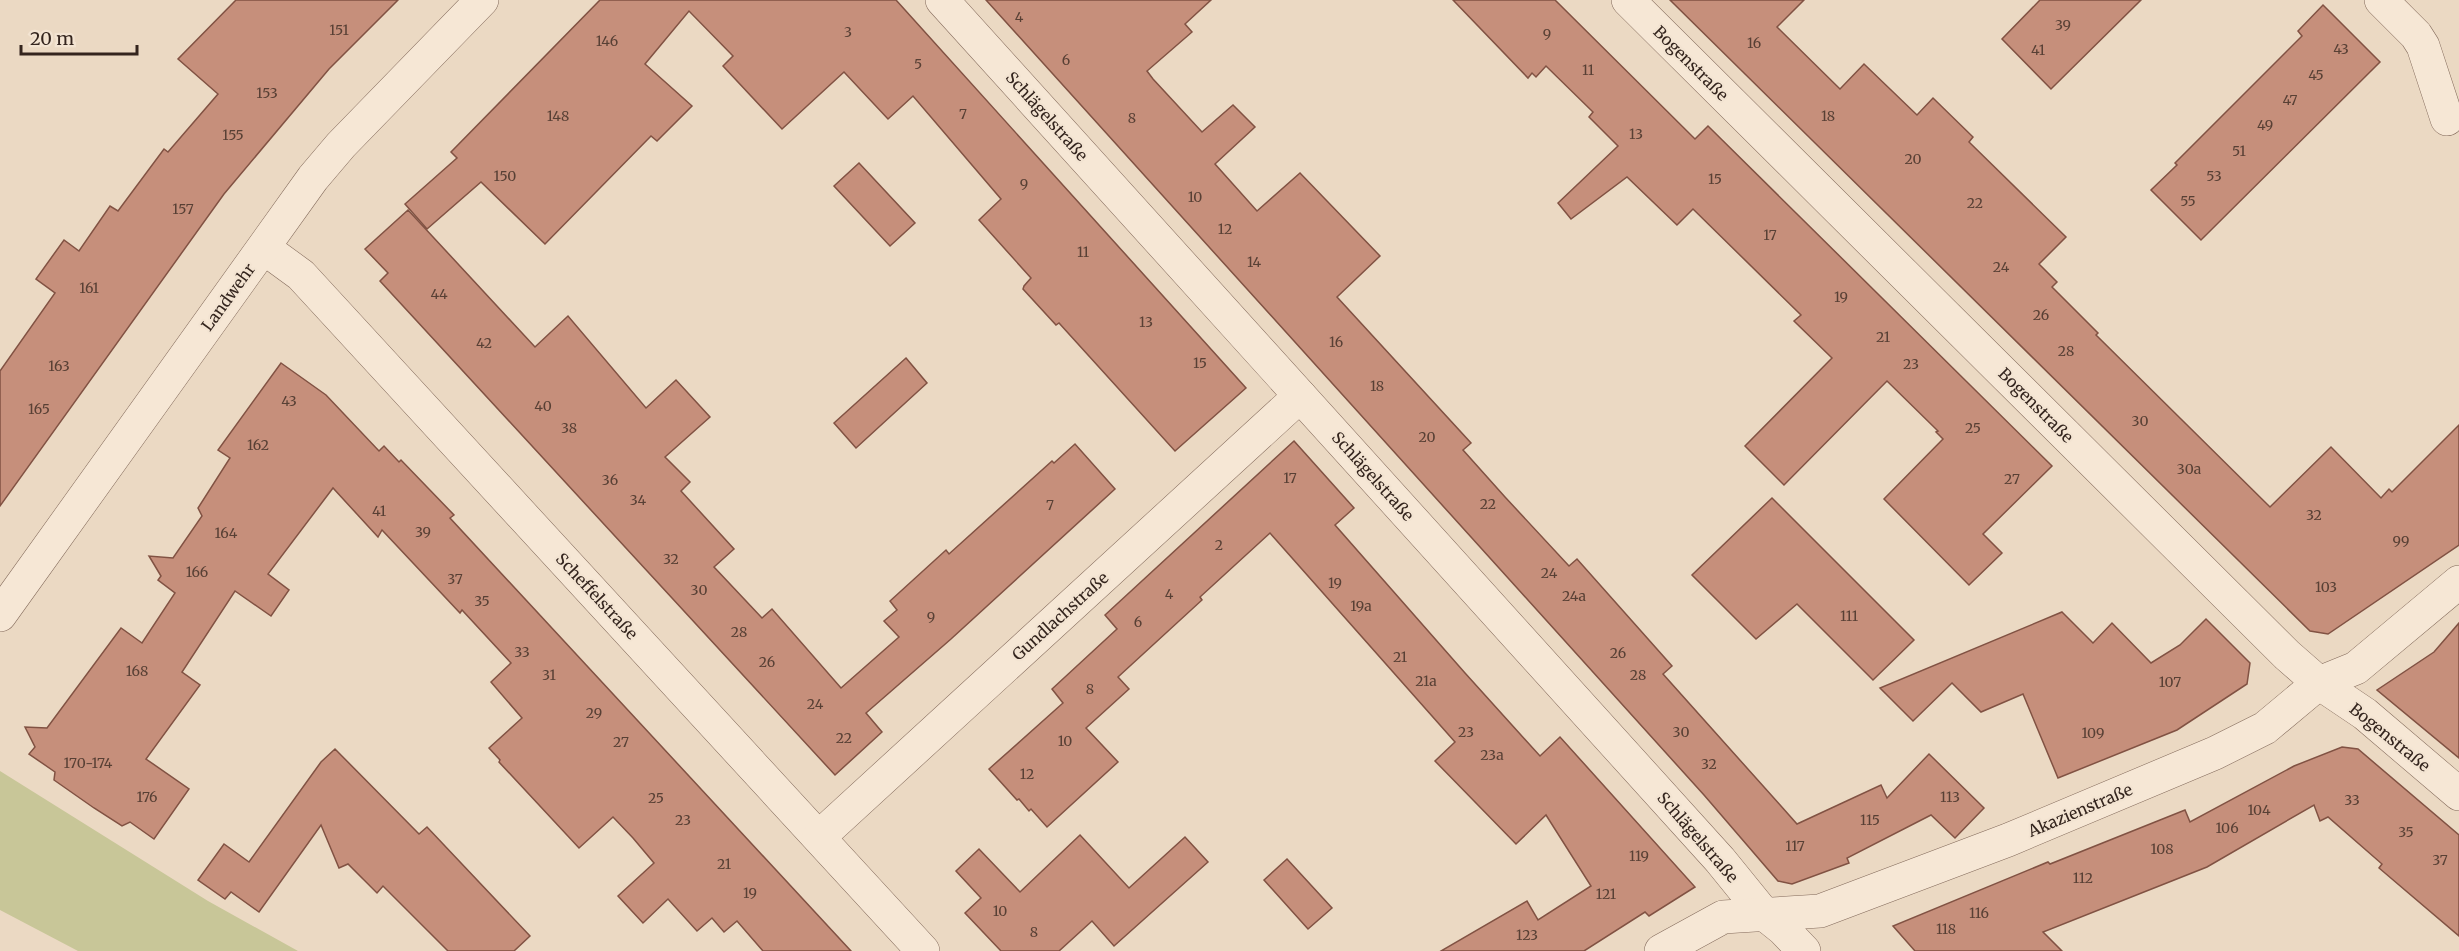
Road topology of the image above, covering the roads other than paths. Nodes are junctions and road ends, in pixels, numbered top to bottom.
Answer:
1 (482, 0) edge
2 (942, 0) edge
3 (1628, 0) edge
4 (2381, 0) edge
5 (2447, 119) dead end
6 (264, 248) junction
7 (1300, 396) junction
8 (2459, 582) edge
9 (0, 615) edge
10 (2319, 683) junction
11 (2459, 794) edge
12 (819, 837) junction
13 (1763, 913) junction
14 (923, 951) edge
15 (1661, 951) edge
16 (1804, 951) edge

1 - 6 street, Landwehr
2 - 7 street, Schlägelstraße
3 - 10 street, Bogenstraße
4 - 5 street
6 - 9 street, Landwehr
6 - 12 street, Scheffelstraße
7 - 12 street, Gundlachstraße
7 - 13 street, Schlägelstraße
8 - 10 street, Akazienstraße
10 - 11 street, Bogenstraße
10 - 13 street, Akazienstraße
12 - 14 street, Scheffelstraße
13 - 15 street, Akazienstraße
13 - 16 street, Schlägelstraße

